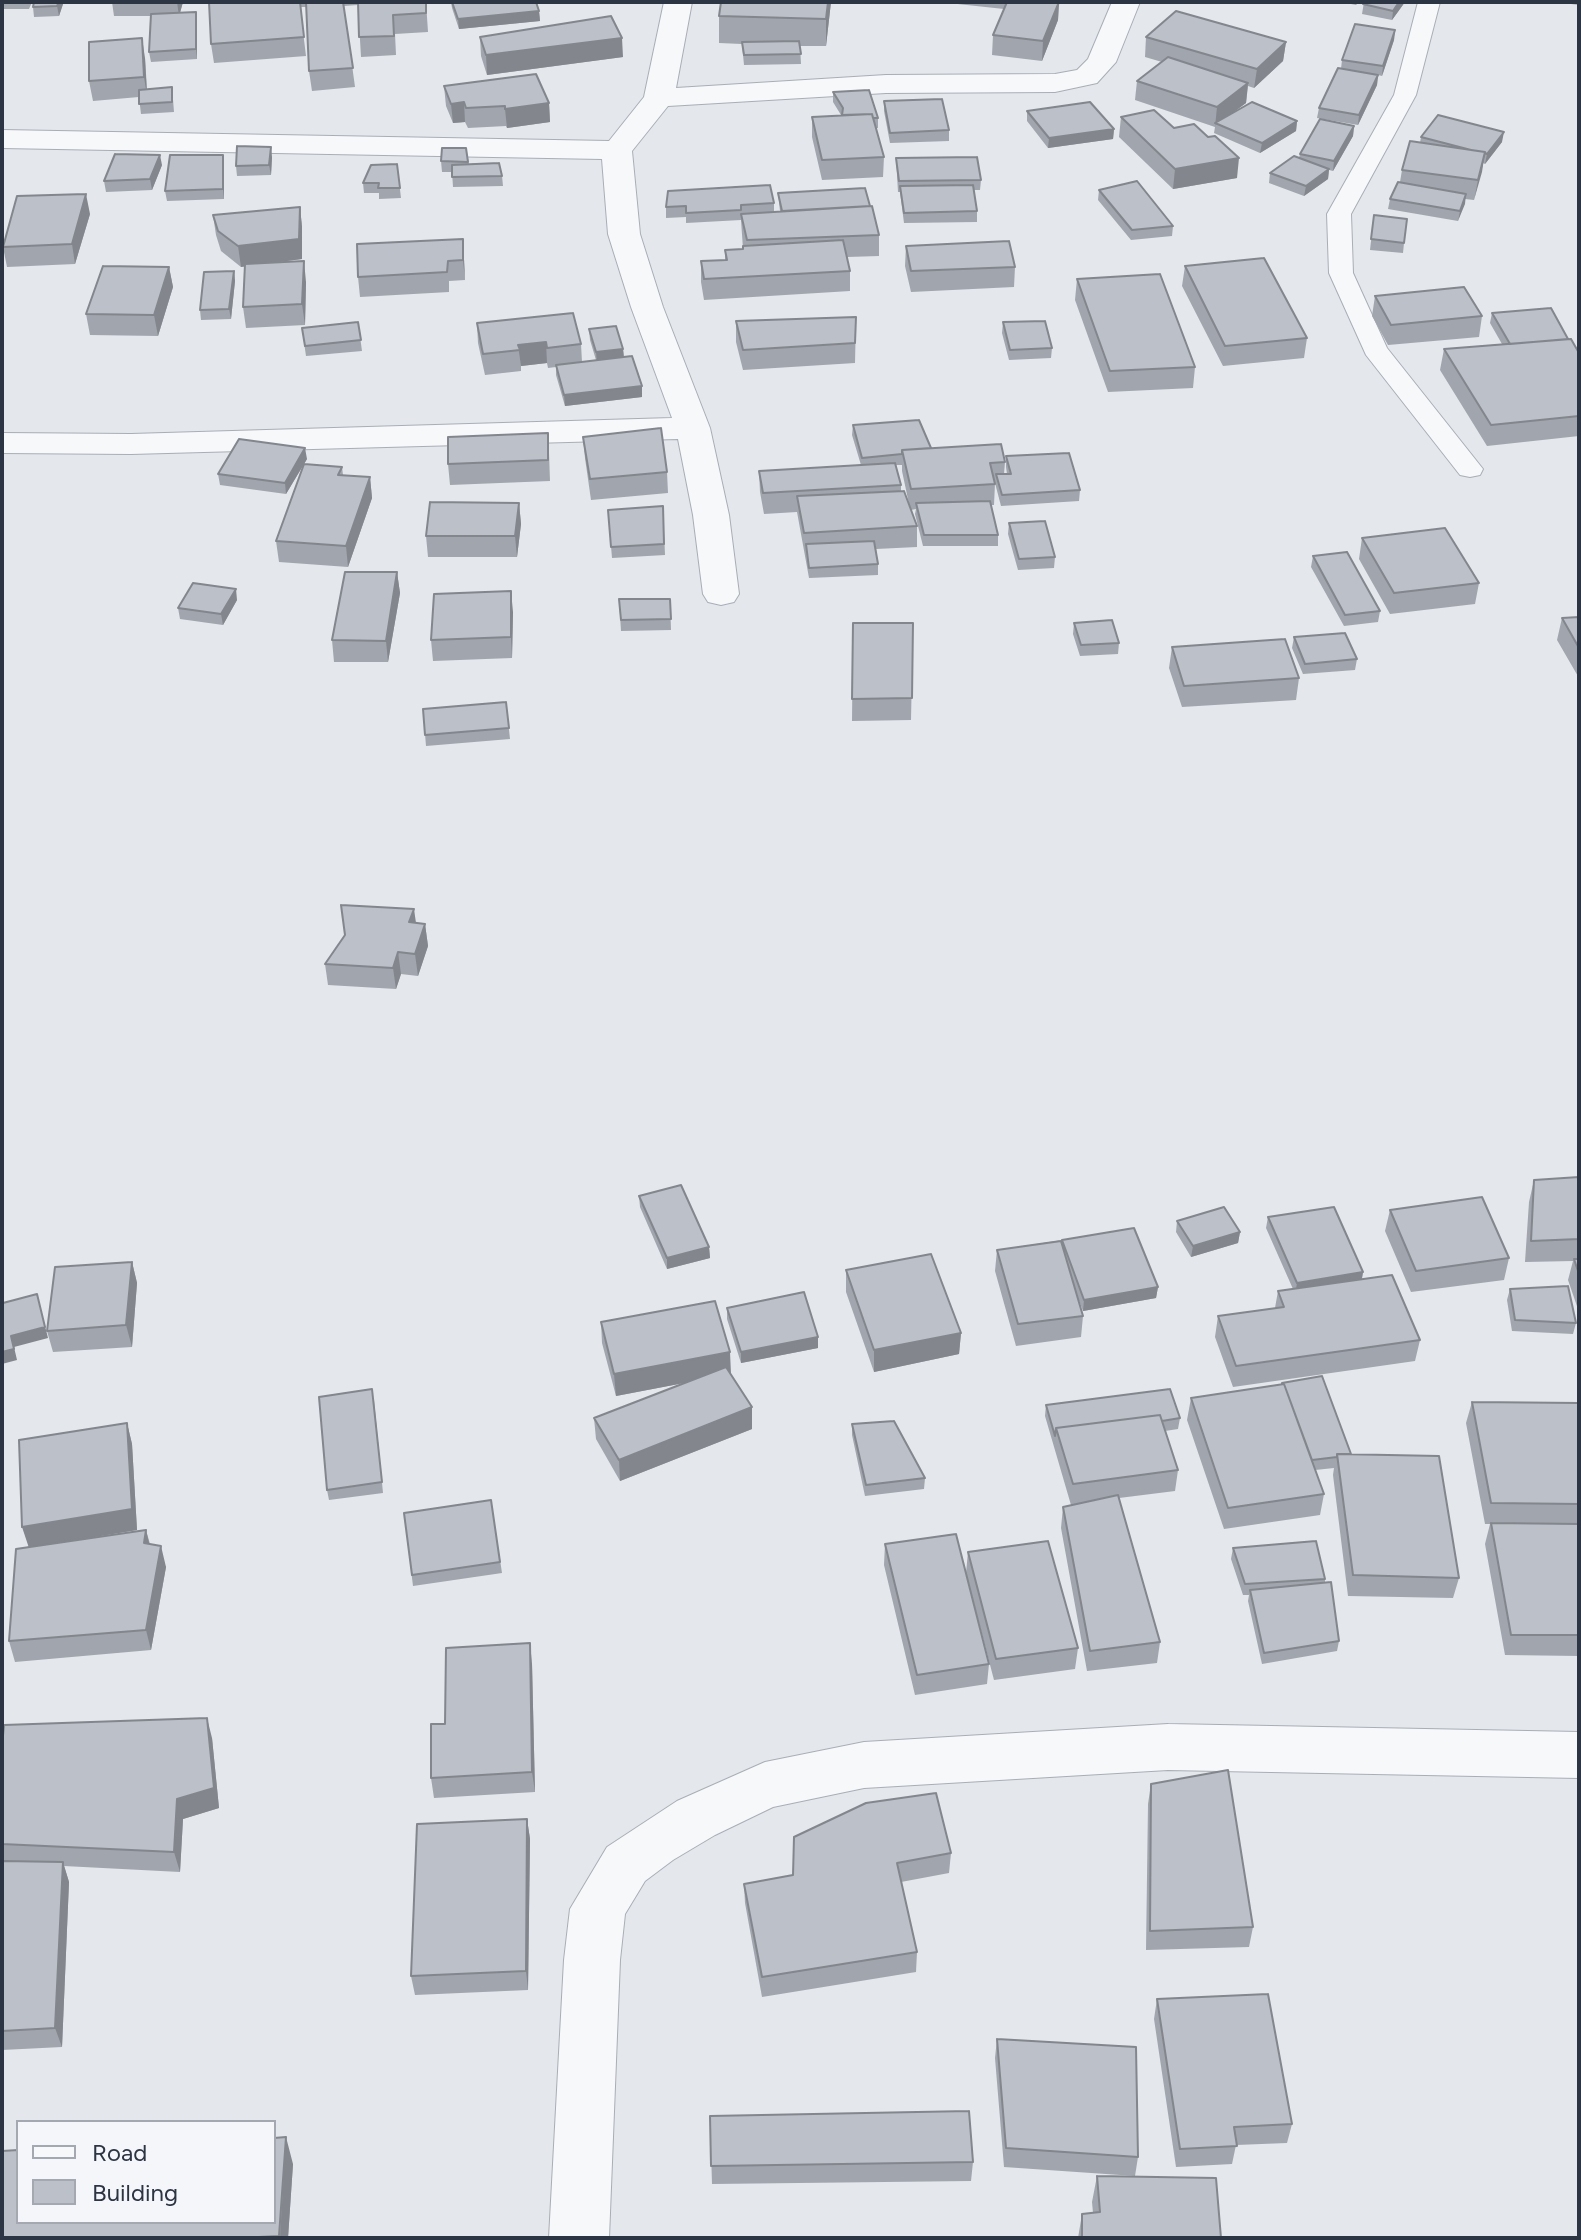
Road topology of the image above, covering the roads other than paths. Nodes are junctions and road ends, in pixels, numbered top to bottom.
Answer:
1 (678, 2) edge
2 (1126, 2) edge
3 (1429, 2) edge
4 (659, 98) junction
5 (2, 139) edge
6 (617, 150) junction
7 (693, 428) junction
8 (2, 443) edge
9 (1470, 469) dead end
10 (721, 594) dead end
11 (1579, 1755) edge
12 (579, 2238) edge

1 - 4 street
2 - 4 street
3 - 9 lane
4 - 6 street
5 - 6 street
6 - 7 street
7 - 8 street
7 - 10 street
11 - 12 street

